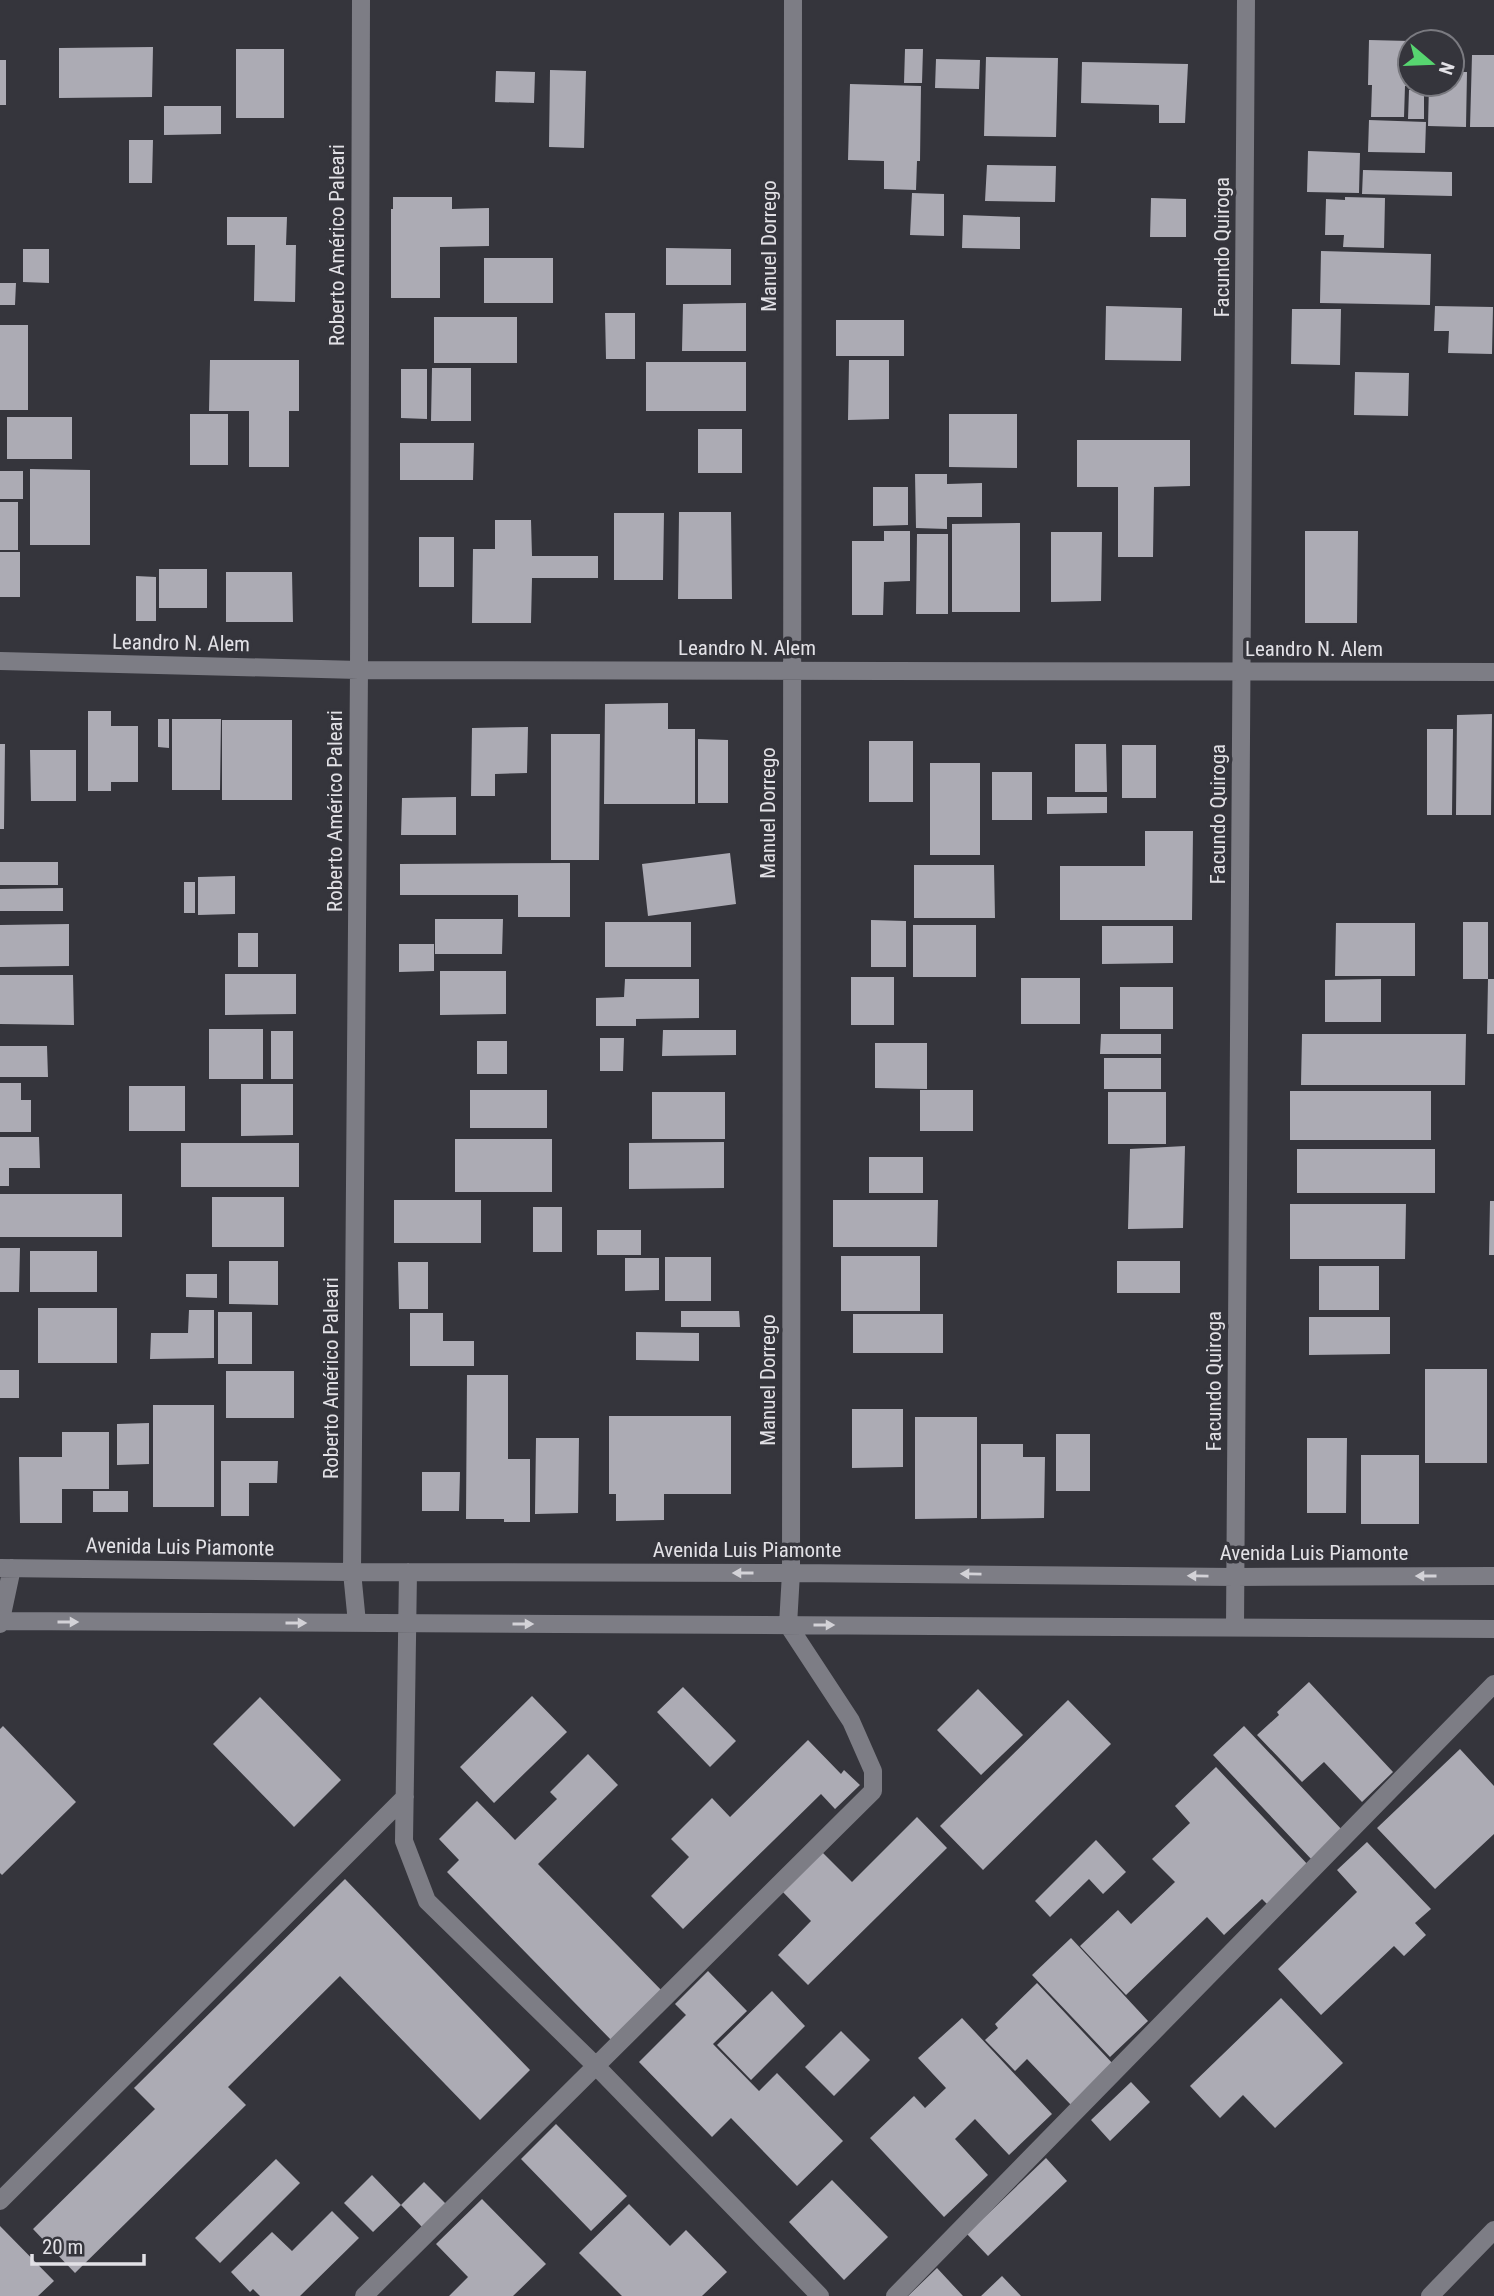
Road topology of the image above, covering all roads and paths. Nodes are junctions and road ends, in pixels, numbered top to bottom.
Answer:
1 (361, 0) edge
2 (793, 0) edge
3 (1245, 0) edge
4 (0, 662) edge
5 (359, 670) junction
6 (791, 671) junction
7 (1242, 671) junction
8 (1494, 672) edge
9 (6, 1568) edge
10 (352, 1572) junction
11 (408, 1572) junction
12 (790, 1573) junction
13 (1494, 1576) edge
14 (1235, 1577) junction
15 (0, 1622) edge
16 (357, 1623) junction
17 (407, 1623) junction
18 (788, 1625) junction
19 (1235, 1628) junction
20 (1494, 1629) edge
21 (1494, 1684) edge
22 (405, 1797) junction
23 (597, 2067) junction
24 (0, 2201) edge
25 (1494, 2230) edge
26 (364, 2296) edge
27 (820, 2296) edge
28 (895, 2296) edge
29 (1430, 2296) edge

1 - 5 street, Roberto Américo Paleari
2 - 6 street, Manuel Dorrego
3 - 7 street, Facundo Quiroga
4 - 5 street, Leandro N. Alem
5 - 6 street, Leandro N. Alem
5 - 10 street, Roberto Américo Paleari
6 - 7 street, Leandro N. Alem
6 - 12 street, Manuel Dorrego
7 - 8 street, Leandro N. Alem
7 - 14 street, Facundo Quiroga
9 - 10 street, Avenida Luis Piamonte
9 - 15 street
10 - 11 street, Avenida Luis Piamonte
10 - 16 street, Roberto Américo Paleari
12 -> 11 street, Avenida Luis Piamonte
11 - 17 street
14 -> 12 street, Avenida Luis Piamonte
12 - 18 street, Manuel Dorrego
13 -> 14 street, Avenida Luis Piamonte
14 - 19 street, Facundo Quiroga
15 -> 16 street
16 - 17 street
17 -> 18 street
17 - 22 street
18 -> 19 street
18 - 23 street
19 - 20 street
21 - 28 street
22 - 23 street
22 - 24 street
23 - 26 street
23 - 27 street
25 - 29 street

